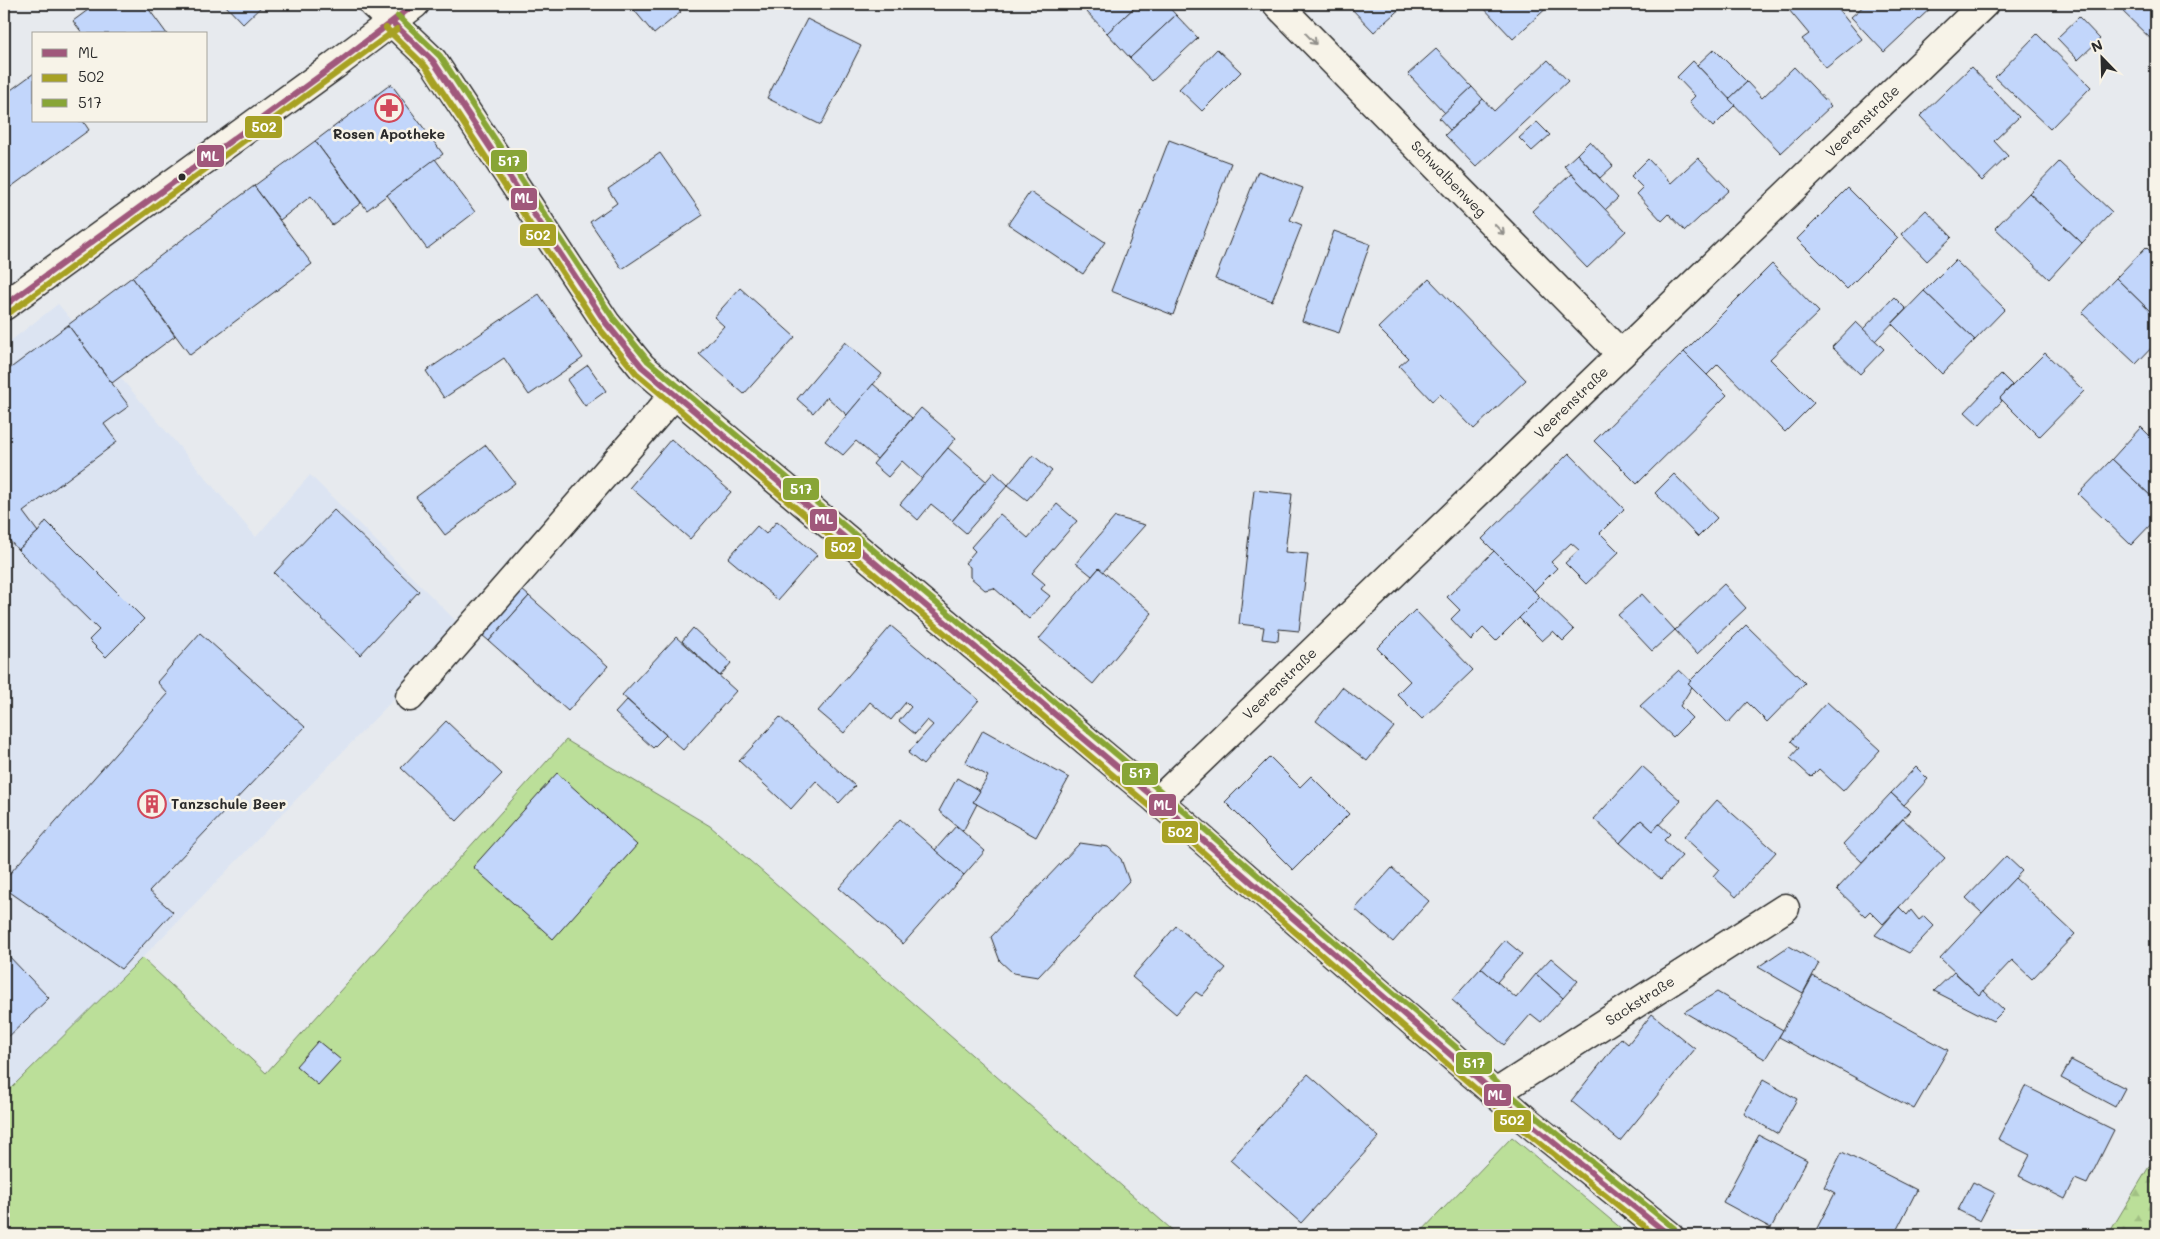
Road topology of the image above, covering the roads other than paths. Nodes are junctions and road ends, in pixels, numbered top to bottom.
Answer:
1 (415, 4) edge
2 (1277, 4) edge
3 (1984, 4) edge
4 (382, 13) edge
5 (4, 306) edge
6 (1621, 354) junction
7 (675, 394) junction
8 (410, 697) dead end
9 (1158, 801) junction
10 (1785, 908) dead end
11 (1496, 1093) junction
12 (1669, 1235) edge

1 - 4 street
2 -> 6 street, Schwalbenweg
3 - 6 street, Veerenstraße
4 - 5 street
4 - 7 street
6 - 9 street, Veerenstraße
7 - 8 street
7 - 9 street
9 - 11 street
10 - 11 street, Sackstraße
11 - 12 street

